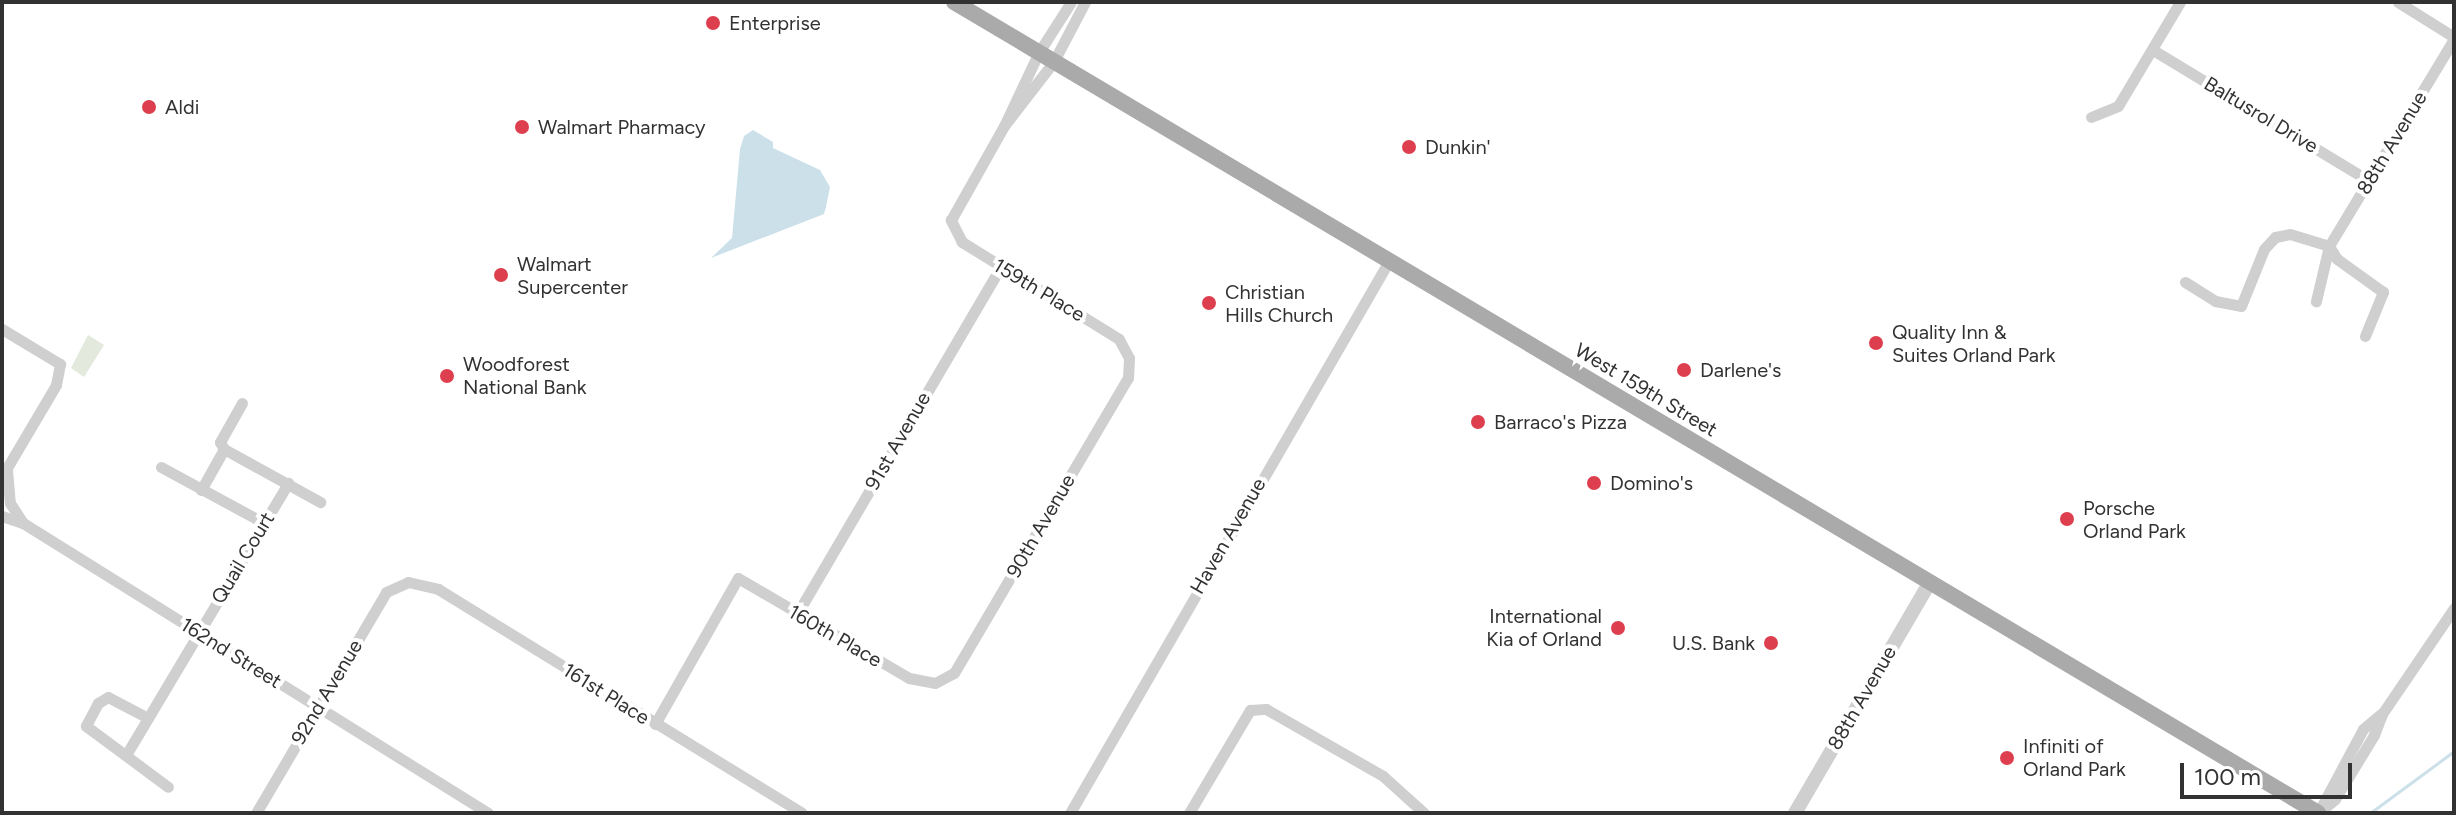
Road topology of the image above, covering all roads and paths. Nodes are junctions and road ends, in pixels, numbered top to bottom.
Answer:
1 (954, 2) edge
2 (1071, 2) edge
3 (1085, 2) edge
4 (2180, 2) edge
5 (2398, 2) edge
6 (2454, 38) edge
7 (2153, 50) junction
8 (1046, 57) junction
9 (2091, 117) dead end
10 (2369, 181) junction
11 (2329, 246) junction
12 (1389, 261) junction
13 (1000, 268) junction
14 (2185, 282) dead end
15 (2316, 301) dead end
16 (2, 329) edge
17 (2365, 336) dead end
18 (1129, 358) joint
19 (242, 403) dead end
20 (224, 449) junction
21 (161, 467) dead end
22 (4, 473) edge
23 (288, 483) junction
24 (201, 490) junction
25 (320, 502) dead end
26 (2, 516) edge
27 (23, 523) junction
28 (264, 523) junction
29 (408, 582) joint
30 (1930, 582) junction
31 (2454, 608) edge
32 (797, 614) junction
33 (199, 633) junction
34 (935, 683) joint
35 (318, 707) junction
36 (148, 718) junction
37 (655, 724) junction
38 (126, 755) junction
39 (168, 787) dead end
40 (256, 813) edge
41 (488, 813) edge
42 (802, 813) edge
43 (1070, 813) edge
44 (1189, 813) edge
45 (1424, 813) edge
46 (1795, 813) edge
47 (2318, 813) edge

1 - 8 main road, West 159th Street
2 - 8 street
3 - 8 street
4 - 7 street
5 - 6 street
6 - 10 street, 88th Avenue
7 - 9 street
7 - 10 street, Baltusrol Drive
8 - 12 main road, West 159th Street
8 - 13 street, 159th Place
10 - 11 street, 88th Avenue
11 - 14 street
11 - 15 street, 88th Avenue
11 - 17 street
12 - 30 main road, West 159th Street
12 - 43 street, Haven Avenue
13 - 18 street, 159th Place
13 - 32 street, 91st Avenue
16 - 22 street
18 - 34 street, 90th Avenue
19 - 20 street
20 - 23 street
20 - 24 street
21 - 24 street
22 - 27 street
23 - 25 street
23 - 28 street, Quail Court
24 - 28 street
26 - 27 street, 162nd Street
27 - 33 street, 162nd Street
28 - 33 street, Quail Court
29 - 35 street, 92nd Avenue
29 - 37 street, 161st Place
30 - 46 street, 88th Avenue
30 - 47 main road, West 159th Street
31 - 47 street
32 - 34 street, 160th Place
32 - 37 street, 160th Place
33 - 35 street, 162nd Street
33 - 36 street, Quail Court
35 - 40 street, 92nd Avenue
35 - 41 street, 162nd Street
36 - 38 street, Quail Court
36 - 38 street
37 - 42 street, 161st Place
38 - 39 street
44 - 45 street

